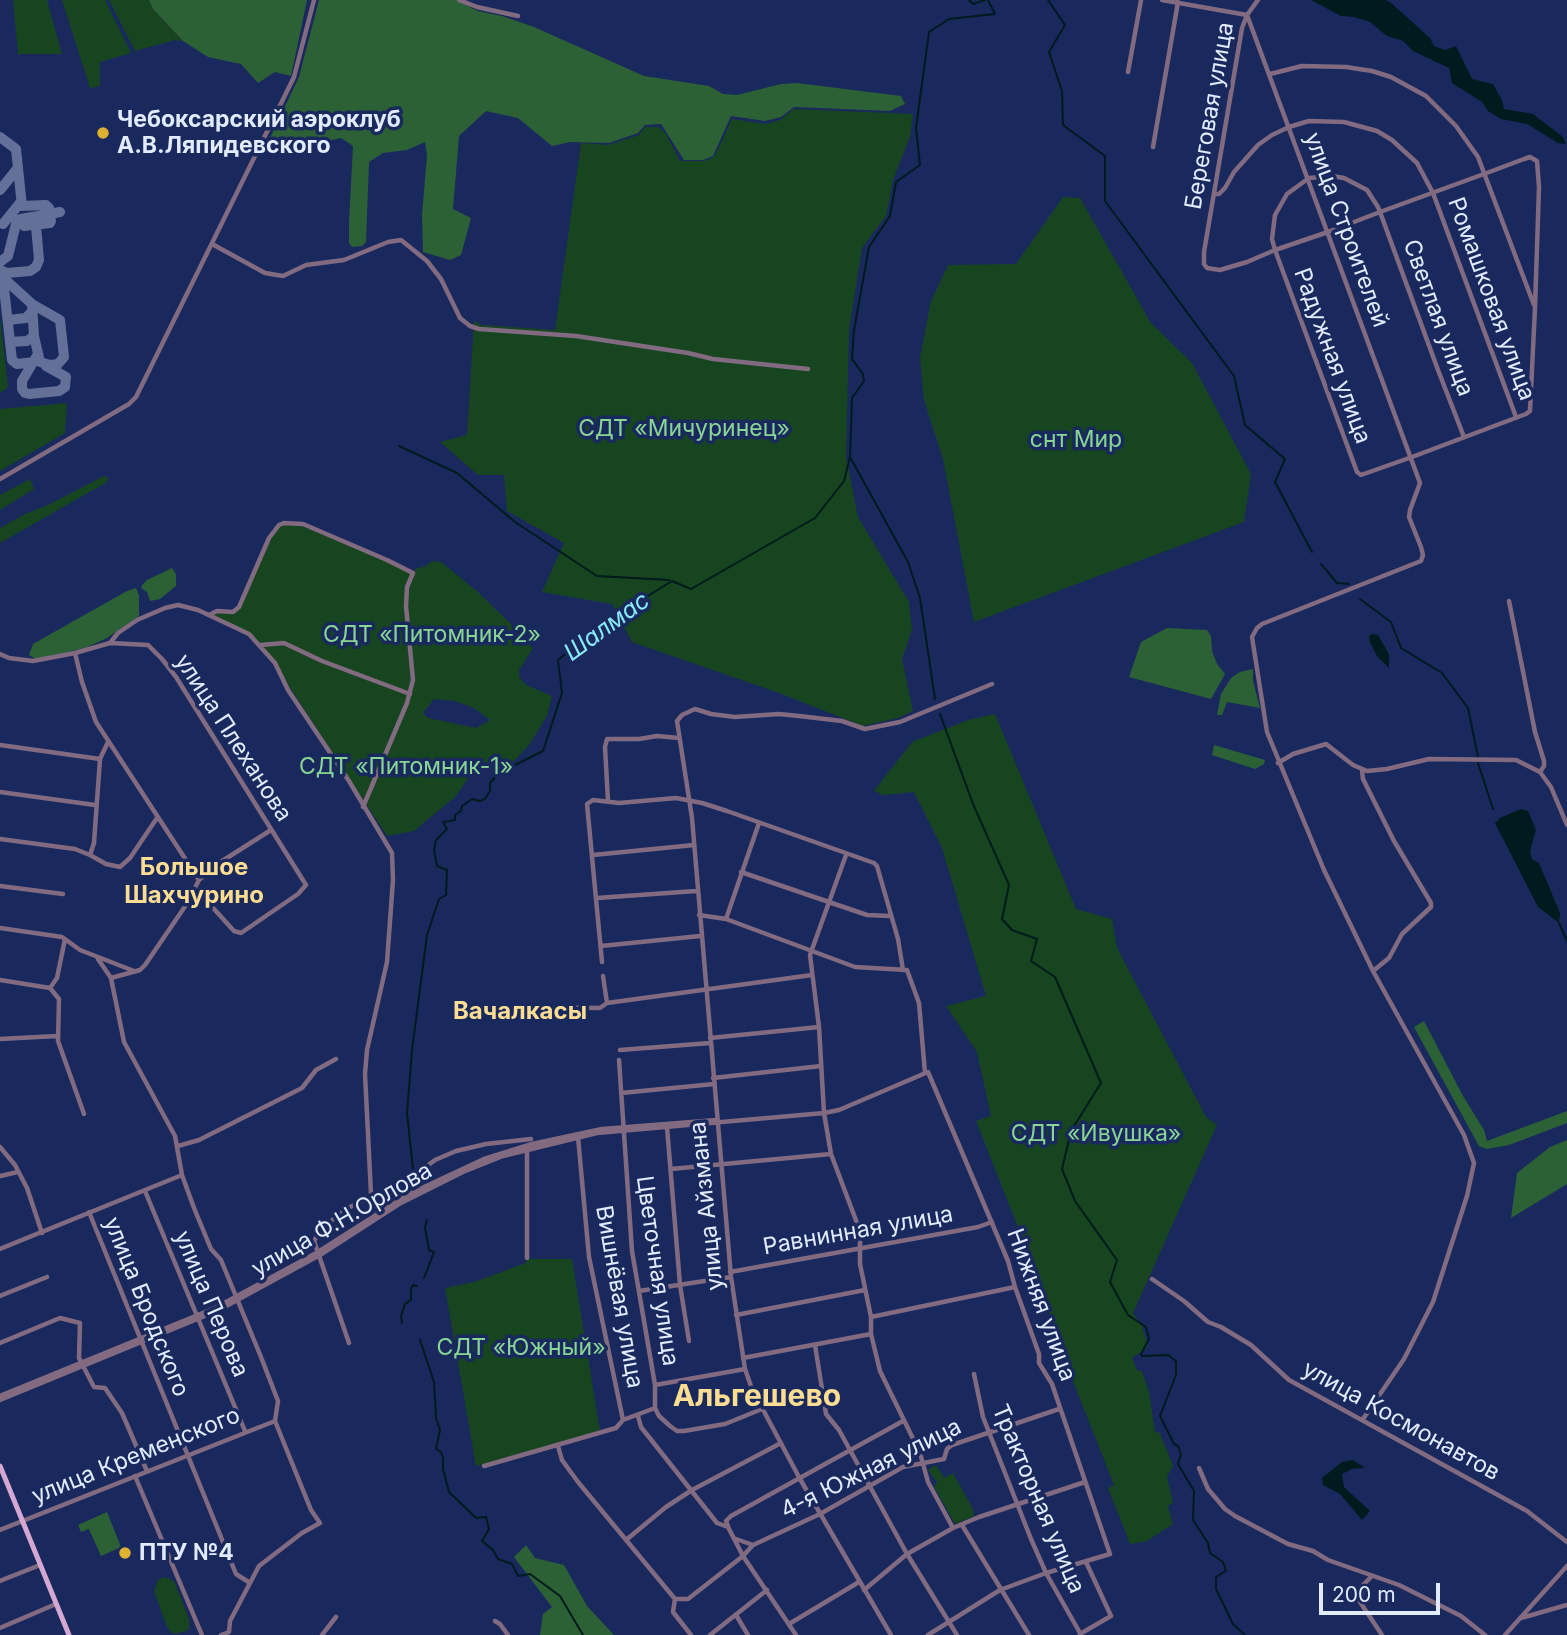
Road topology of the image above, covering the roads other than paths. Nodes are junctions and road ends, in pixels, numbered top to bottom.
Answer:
1 (314, 0) edge
2 (459, 0) edge
3 (1141, 0) edge
4 (1163, 0) edge
5 (1258, 0) edge
6 (1178, 2) junction
7 (1247, 15) junction
8 (518, 16) dead end
9 (1128, 72) dead end
10 (1270, 74) junction
11 (1289, 127) junction
12 (1153, 147) dead end
13 (1484, 174) junction
14 (1309, 178) junction
15 (1433, 193) junction
16 (1216, 194) junction
17 (1380, 212) junction
18 (1328, 232) junction
19 (212, 244) junction
20 (1275, 250) junction
21 (1535, 308) junction
22 (808, 369) dead end
23 (1516, 417) junction
24 (1464, 437) junction
25 (1412, 457) junction
26 (0, 479) edge
27 (1508, 601) dead end
28 (209, 616) junction
29 (110, 643) junction
30 (261, 645) junction
31 (75, 653) junction
32 (0, 654) edge
33 (992, 684) dead end
34 (410, 694) junction
35 (679, 738) junction
36 (108, 742) junction
37 (0, 745) edge
38 (100, 759) junction
39 (1278, 763) junction
40 (1362, 770) junction
41 (1540, 772) junction
42 (0, 792) edge
43 (607, 801) junction
44 (690, 802) junction
45 (95, 804) junction
46 (363, 807) junction
47 (157, 818) junction
48 (760, 823) junction
49 (1567, 825) edge
50 (271, 830) junction
51 (0, 839) edge
52 (694, 845) junction
53 (90, 855) junction
54 (593, 855) junction
55 (846, 855) junction
56 (741, 872) junction
57 (199, 880) junction
58 (0, 886) edge
59 (195, 888) junction
60 (696, 891) junction
61 (63, 894) dead end
62 (597, 898) junction
63 (830, 904) junction
64 (699, 915) junction
65 (890, 916) junction
66 (726, 919) junction
67 (0, 929) edge
68 (700, 936) junction
69 (65, 939) junction
70 (601, 946) junction
71 (811, 951) junction
72 (98, 959) junction
73 (602, 962) dead end
74 (905, 970) junction
75 (135, 971) junction
76 (1373, 971) junction
77 (812, 975) junction
78 (603, 976) dead end
79 (111, 978) junction
80 (0, 980) edge
81 (50, 988) junction
82 (706, 990) junction
83 (607, 1003) junction
84 (526, 1007) dead end
85 (819, 1027) junction
86 (57, 1036) junction
87 (0, 1039) edge
88 (710, 1040) junction
89 (620, 1050) dead end
90 (336, 1059) dead end
91 (619, 1060) dead end
92 (821, 1066) junction
93 (927, 1073) junction
94 (714, 1081) junction
95 (621, 1093) junction
96 (824, 1113) junction
97 (84, 1114) dead end
98 (718, 1122) junction
99 (667, 1127) junction
100 (624, 1128) junction
101 (578, 1137) junction
102 (530, 1145) junction
103 (178, 1146) junction
104 (0, 1147) edge
105 (831, 1154) junction
106 (721, 1164) junction
107 (671, 1169) junction
108 (18, 1172) junction
109 (182, 1175) junction
110 (0, 1176) edge
111 (145, 1191) junction
112 (371, 1194) junction
113 (89, 1212) junction
114 (992, 1222) junction
115 (42, 1233) junction
116 (859, 1248) junction
117 (0, 1249) edge
118 (319, 1254) junction
119 (527, 1258) dead end
120 (730, 1275) junction
121 (47, 1277) dead end
122 (1152, 1279) dead end
123 (680, 1285) junction
124 (1015, 1287) junction
125 (865, 1290) junction
126 (639, 1291) junction
127 (0, 1296) edge
128 (236, 1299) junction
129 (736, 1315) junction
130 (871, 1317) junction
131 (197, 1318) junction
132 (871, 1334) junction
133 (141, 1340) junction
134 (689, 1341) dead end
135 (0, 1343) edge
136 (349, 1343) dead end
137 (815, 1345) junction
138 (743, 1358) junction
139 (82, 1364) junction
140 (745, 1369) junction
141 (974, 1374) dead end
142 (655, 1385) junction
143 (0, 1398) edge
144 (655, 1408) junction
145 (762, 1409) junction
146 (1059, 1409) junction
147 (638, 1416) junction
148 (1363, 1419) junction
149 (623, 1420) junction
150 (275, 1421) junction
151 (903, 1421) junction
152 (245, 1431) junction
153 (990, 1433) junction
154 (781, 1443) junction
155 (558, 1446) junction
156 (850, 1451) junction
157 (188, 1454) junction
158 (923, 1463) junction
159 (0, 1466) edge
160 (484, 1466) dead end
161 (1199, 1468) dead end
162 (147, 1471) junction
163 (135, 1476) junction
164 (800, 1479) junction
165 (1085, 1482) junction
166 (869, 1487) junction
167 (692, 1490) junction
168 (1017, 1504) junction
169 (820, 1514) junction
170 (22, 1521) junction
171 (962, 1525) junction
172 (728, 1527) junction
173 (954, 1528) junction
174 (0, 1530) edge
175 (735, 1539) junction
176 (626, 1540) junction
177 (1567, 1542) edge
178 (753, 1545) junction
179 (906, 1554) junction
180 (743, 1556) junction
181 (1086, 1562) junction
182 (40, 1565) junction
183 (1567, 1566) edge
184 (1046, 1573) junction
185 (1373, 1576) junction
186 (0, 1581) edge
187 (859, 1582) junction
188 (250, 1583) junction
189 (767, 1590) junction
190 (864, 1590) junction
191 (1000, 1590) junction
192 (675, 1599) junction
193 (56, 1604) junction
194 (1567, 1605) edge
195 (736, 1615) junction
196 (335, 1617) dead end
197 (1520, 1618) junction
198 (495, 1621) dead end
199 (948, 1622) junction
200 (789, 1624) junction
201 (0, 1628) edge
202 (1080, 1634) edge
203 (69, 1635) edge
204 (202, 1635) edge
205 (221, 1635) edge
206 (322, 1635) edge
207 (508, 1635) edge
208 (691, 1635) edge
209 (710, 1635) edge
210 (748, 1635) edge
211 (796, 1635) edge
212 (891, 1635) edge
213 (928, 1635) edge
214 (957, 1635) edge
215 (1029, 1635) edge
216 (1382, 1635) edge
217 (1485, 1635) edge
218 (1505, 1635) edge

1 - 19 street
2 - 8 street
3 - 9 street
4 - 6 street, Береговая улица
5 - 7 street
6 - 7 street, Береговая улица
6 - 12 street
7 - 10 street, улица Строителей
7 - 16 street, Береговая улица
10 - 11 street, улица Строителей
10 - 13 street
11 - 14 street, улица Строителей
11 - 15 street, Ромашковая улица
11 - 16 street
13 - 15 street
13 - 21 street
13 - 21 street
14 - 17 street, Светлая улица
14 - 18 street, улица Строителей
14 - 20 street
15 - 17 street
15 - 23 street, Ромашковая улица
16 - 20 street, Береговая улица
17 - 18 street
17 - 24 street, Светлая улица
18 - 20 street
18 - 25 street, улица Строителей
19 - 22 street
19 - 26 street
20 - 25 street, Радужная улица
21 - 23 street
23 - 24 street
24 - 25 street
25 - 39 street, улица Строителей
27 - 41 street
28 - 29 street
28 - 30 street
28 - 34 street
29 - 31 street
29 - 50 street, улица Плеханова
30 - 34 street
30 - 46 street
31 - 32 street
31 - 36 street
33 - 35 street
34 - 46 street
35 - 43 street
35 - 44 street, улица Айзмана
36 - 38 street
36 - 47 street
37 - 38 street
38 - 45 street
39 - 40 street
39 - 76 street
40 - 41 street
40 - 76 street
41 - 49 street
42 - 45 street
43 - 44 street
43 - 54 street
44 - 48 street
44 - 52 street, улица Айзмана
45 - 53 street
46 - 112 street
47 - 53 street
47 - 57 street
48 - 55 street
48 - 56 street
50 - 57 street
50 - 59 street, улица Плеханова
51 - 53 street
52 - 54 street
52 - 60 street, улица Айзмана
54 - 62 street
55 - 63 street
55 - 65 street, Нижняя улица
56 - 63 street
56 - 66 street
57 - 59 street
58 - 61 street
59 - 75 street
60 - 62 street
60 - 64 street, улица Айзмана
62 - 70 street
63 - 65 street
63 - 71 street
64 - 66 street
64 - 68 street, улица Айзмана
65 - 74 street, Нижняя улица
66 - 71 street
67 - 69 street
68 - 70 street
68 - 82 street, улица Айзмана
69 - 72 street
69 - 81 street
70 - 73 street
71 - 74 street
71 - 77 street
72 - 75 street
72 - 79 street
74 - 93 street, Нижняя улица
75 - 79 street
76 - 148 street
77 - 82 street
77 - 85 street
78 - 83 street
79 - 103 street
80 - 81 street
81 - 86 street
82 - 83 street
82 - 88 street, улица Айзмана
83 - 84 street
85 - 88 street
85 - 92 street
86 - 87 street
86 - 97 street
88 - 89 street
88 - 94 street, улица Айзмана
90 - 103 street
91 - 95 street, Цветочная улица
92 - 94 street
92 - 96 street
93 - 96 street
93 - 114 street, Нижняя улица
94 - 95 street
94 - 98 street, улица Айзмана
95 - 100 street, Цветочная улица
96 - 98 street
96 - 105 street
98 - 99 street, улица Ф.Н.Орлова
98 - 100 street, улица Ф.Н.Орлова
98 - 106 street, улица Айзмана
99 - 100 street, улица Ф.Н.Орлова
99 - 107 street
100 - 101 street, улица Ф.Н.Орлова
100 - 102 street, улица Ф.Н.Орлова
100 - 126 street, Цветочная улица
101 - 102 street, улица Ф.Н.Орлова
101 - 149 street, Вишнёвая улица
102 - 112 street
102 - 118 street, улица Ф.Н.Орлова
102 - 119 street
103 - 109 street
104 - 108 street
105 - 106 street
105 - 116 street
106 - 107 street
106 - 120 street, улица Айзмана
107 - 123 street
108 - 110 street
108 - 115 street
109 - 111 street
109 - 128 street
111 - 113 street
111 - 131 street, улица Перова
112 - 118 street
113 - 115 street
113 - 133 street, улица Бродского
114 - 116 street, Равнинная улица
114 - 124 street, Нижняя улица
115 - 117 street
116 - 120 street, Равнинная улица
116 - 125 street
118 - 128 street, улица Ф.Н.Орлова
118 - 136 street
120 - 123 street, Равнинная улица
120 - 129 street, улица Айзмана
121 - 127 street
122 - 148 street, улица Космонавтов
123 - 126 street, Равнинная улица
123 - 134 street
124 - 130 street
124 - 146 street, Нижняя улица
125 - 129 street
125 - 130 street
126 - 142 street, Цветочная улица
128 - 131 street, улица Ф.Н.Орлова
128 - 150 street, улица Кременского
129 - 138 street, улица Айзмана
130 - 132 street
131 - 133 street, улица Ф.Н.Орлова
131 - 152 street, улица Перова
132 - 137 street
132 - 151 street
133 - 139 street, улица Ф.Н.Орлова
133 - 157 street, улица Бродского
135 - 139 street
137 - 138 street
137 - 156 street
138 - 140 street, улица Айзмана
139 - 143 street, улица Ф.Н.Орлова
139 - 162 street
140 - 142 street
140 - 145 street, улица Айзмана
141 - 153 street, Тракторная улица
142 - 144 street, Цветочная улица
144 - 145 street
144 - 147 street
145 - 154 street, улица Айзмана
146 - 153 street, 4-я Южная улица
146 - 165 street, Нижняя улица
147 - 149 street
147 - 167 street
148 - 177 street, улица Космонавтов
149 - 155 street
150 - 152 street, улица Кременского
150 - 188 street
151 - 156 street
151 - 158 street
152 - 157 street, улица Кременского
153 - 158 street, 4-я Южная улица
153 - 168 street, Тракторная улица
154 - 164 street, улица Айзмана
154 - 167 street
155 - 160 street
155 - 176 street
156 - 164 street
156 - 166 street
157 - 162 street, улица Кременского
157 - 188 street, улица Бродского
158 - 166 street, 4-я Южная улица
158 - 173 street
159 - 170 main road
161 - 185 street
162 - 163 street, улица Кременского
163 - 170 street, улица Кременского
163 - 204 street
164 - 169 street, улица Айзмана
164 - 172 street
165 - 168 street
165 - 181 street, Нижняя улица
166 - 169 street, 4-я Южная улица
166 - 179 street
167 - 172 street
167 - 176 street
168 - 171 street
168 - 184 street, Тракторная улица
169 - 178 street, 4-я Южная улица
169 - 187 street, улица Айзмана
170 - 174 street, улица Кременского
170 - 182 main road
171 - 173 street
171 - 191 street
172 - 175 street
173 - 179 street
175 - 178 street
175 - 180 street
176 - 192 street
178 - 180 street, 4-я Южная улица
179 - 190 street
179 - 199 street
180 - 189 street
180 - 192 street, 4-я Южная улица
181 - 184 street
181 - 202 street
182 - 186 street
182 - 193 main road
183 - 197 street
184 - 191 street
184 - 202 street, Тракторная улица
185 - 216 street
185 - 217 street
187 - 190 street, улица Айзмана
187 - 200 street
188 - 205 street
189 - 195 street
189 - 200 street
190 - 212 street, улица Айзмана
191 - 199 street
191 - 215 street
192 - 208 street
193 - 201 street
193 - 203 main road
194 - 197 street
195 - 209 street
195 - 210 street
196 - 206 street
197 - 218 street
198 - 207 street
199 - 213 street
199 - 214 street
200 - 211 street

